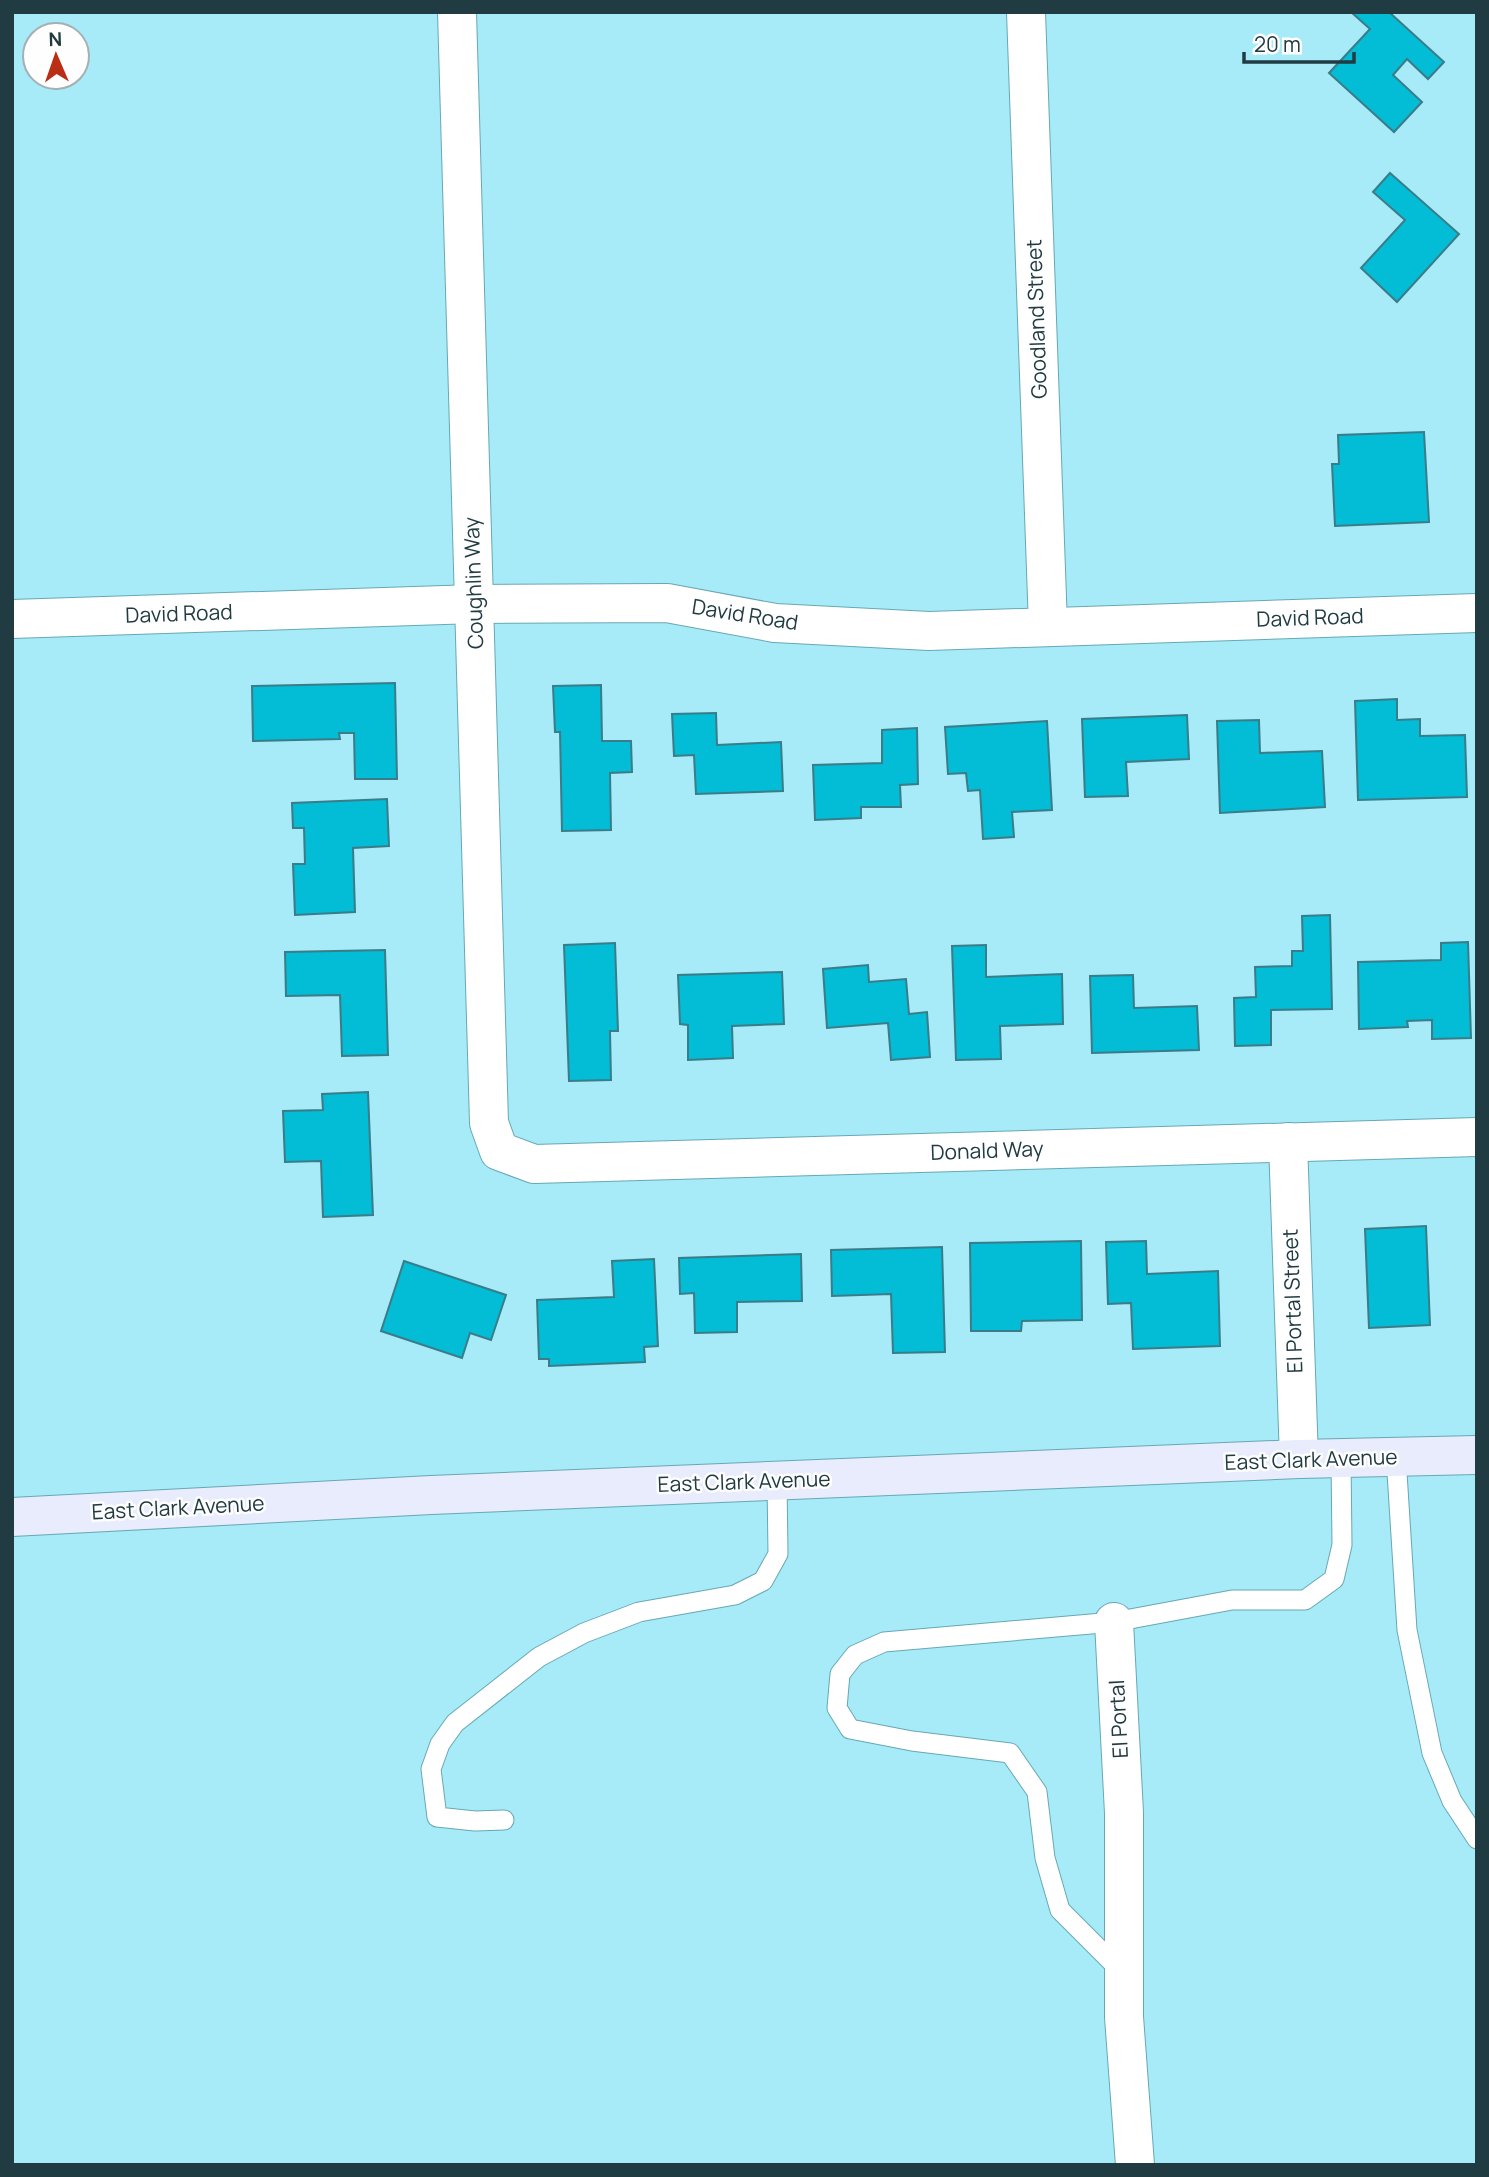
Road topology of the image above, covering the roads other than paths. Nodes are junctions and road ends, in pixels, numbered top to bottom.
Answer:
1 (457, 12) edge
2 (1026, 12) edge
3 (475, 604) junction
4 (1477, 613) edge
5 (12, 619) edge
6 (1048, 626) junction
7 (1477, 1137) edge
8 (1288, 1142) junction
9 (499, 1151) joint
10 (1477, 1455) edge
11 (1396, 1457) junction
12 (1341, 1458) junction
13 (1299, 1459) junction
14 (776, 1481) junction
15 (12, 1517) edge
16 (1114, 1622) junction
17 (504, 1820) dead end
18 (1476, 1838) edge
19 (1122, 1972) junction
20 (1135, 2165) edge

1 - 3 street, Coughlin Way
2 - 6 street, Goodland Street
3 - 5 street, David Road
3 - 6 street, David Road
3 - 9 street, Coughlin Way
4 - 6 street, David Road
7 - 8 street, Donald Way
8 - 9 street, Donald Way
8 - 13 street, El Portal Street
10 - 11 main road, East Clark Avenue
11 - 12 main road, East Clark Avenue
11 - 18 lane
12 - 13 main road, East Clark Avenue
12 - 16 lane
13 - 14 main road, East Clark Avenue
14 - 15 main road, East Clark Avenue
14 - 17 lane
16 - 19 street, El Portal
16 - 19 lane
19 - 20 street, El Portal

